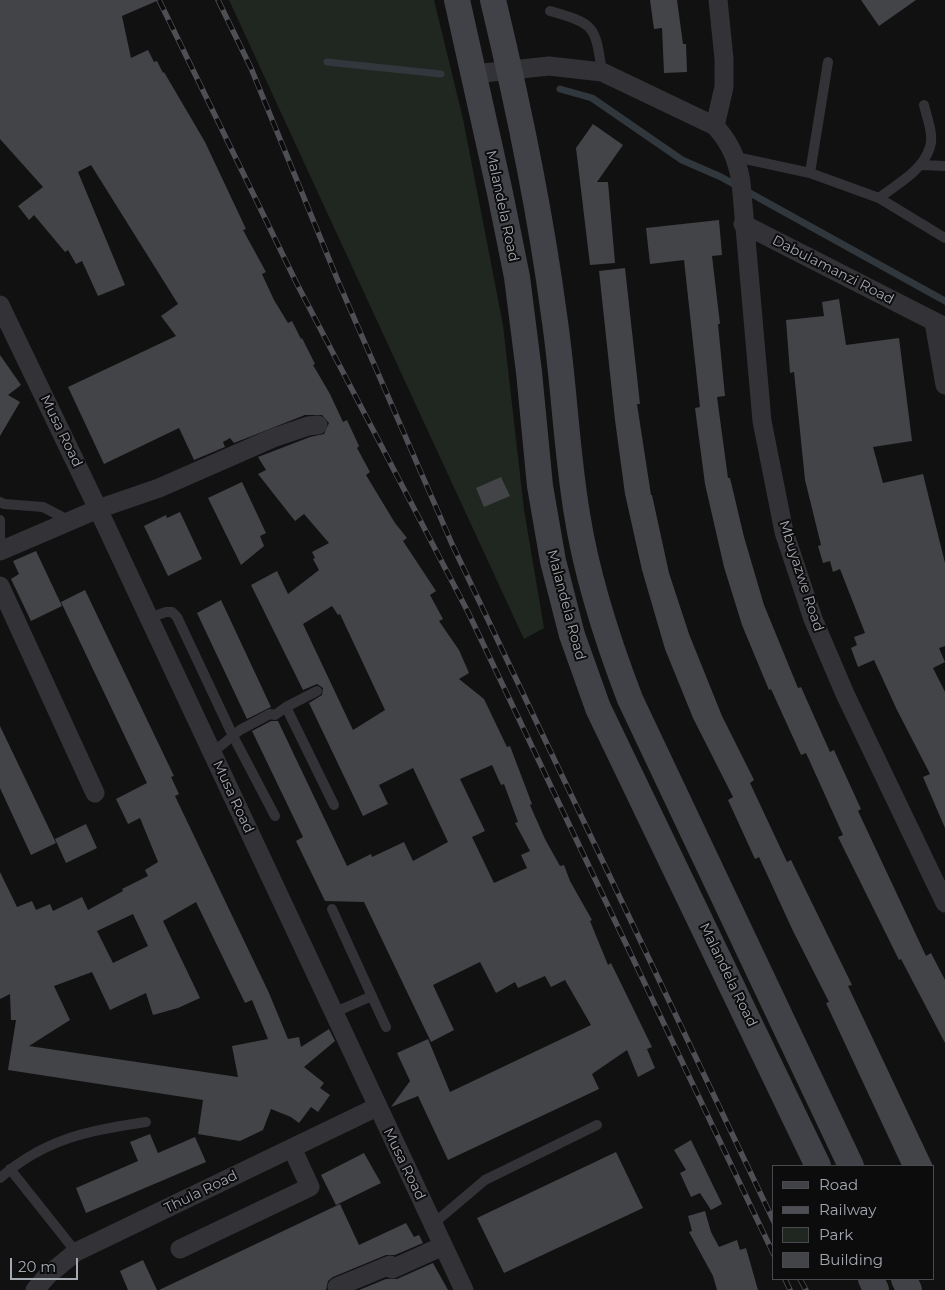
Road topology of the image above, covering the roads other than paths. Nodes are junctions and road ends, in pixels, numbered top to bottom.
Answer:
1 (457, 0) edge
2 (493, 0) edge
3 (718, 0) edge
4 (550, 11) dead end
5 (828, 62) dead end
6 (510, 70) junction
7 (602, 72) junction
8 (474, 74) junction
9 (924, 106) dead end
10 (715, 126) junction
11 (736, 157) junction
12 (921, 165) junction
13 (945, 166) edge
14 (810, 173) junction
15 (879, 198) junction
16 (744, 224) junction
17 (945, 238) edge
18 (0, 305) edge
19 (940, 325) edge
20 (945, 385) edge
21 (318, 425) dead end
22 (0, 502) edge
23 (98, 509) junction
24 (0, 520) edge
25 (70, 521) junction
26 (0, 551) edge
27 (0, 586) edge
28 (149, 618) junction
29 (317, 691) dead end
30 (286, 707) junction
31 (233, 736) junction
32 (212, 753) junction
33 (95, 793) dead end
34 (334, 805) dead end
35 (274, 816) dead end
36 (945, 904) edge
37 (332, 909) dead end
38 (372, 996) junction
39 (333, 1013) junction
40 (386, 1027) dead end
41 (377, 1107) junction
42 (146, 1122) dead end
43 (597, 1125) dead end
44 (292, 1148) junction
45 (818, 1165) edge
46 (851, 1165) edge
47 (10, 1169) junction
48 (0, 1178) edge
49 (433, 1224) junction
50 (443, 1246) junction
51 (180, 1249) dead end
52 (76, 1252) junction
53 (337, 1287) dead end
54 (35, 1290) edge
55 (464, 1290) edge

1 - 8 main road, Malandela Road
2 - 6 main road, Malandela Road
3 - 10 street
4 - 7 lane
5 - 14 lane
6 - 7 street
6 - 8 street
6 - 46 main road, Malandela Road
7 - 10 street
8 - 45 main road, Malandela Road
9 - 12 lane
10 - 11 street
11 - 14 lane
11 - 16 street
12 - 13 lane
12 - 15 lane
14 - 15 lane
15 - 17 lane
16 - 19 street, Dabulamanzi Road
16 - 36 street, Mbuyazwe Road
18 - 23 street, Musa Road
19 - 20 street
21 - 23 street
22 - 25 lane
23 - 25 street
23 - 28 street, Musa Road
24 - 26 lane
25 - 26 street
27 - 33 street
28 - 31 lane
28 - 32 street, Musa Road
29 - 30 lane
30 - 31 lane
30 - 34 lane
31 - 32 lane
31 - 35 lane
32 - 39 street, Musa Road
37 - 38 lane
38 - 39 lane
38 - 40 lane
39 - 41 street, Musa Road
41 - 44 street, Thula Road
41 - 49 street, Musa Road
42 - 47 lane
43 - 49 lane
44 - 51 street
44 - 52 street, Thula Road
47 - 48 lane
47 - 52 lane
49 - 50 street, Musa Road
50 - 53 street
50 - 55 street, Musa Road
52 - 54 street, Thula Road

